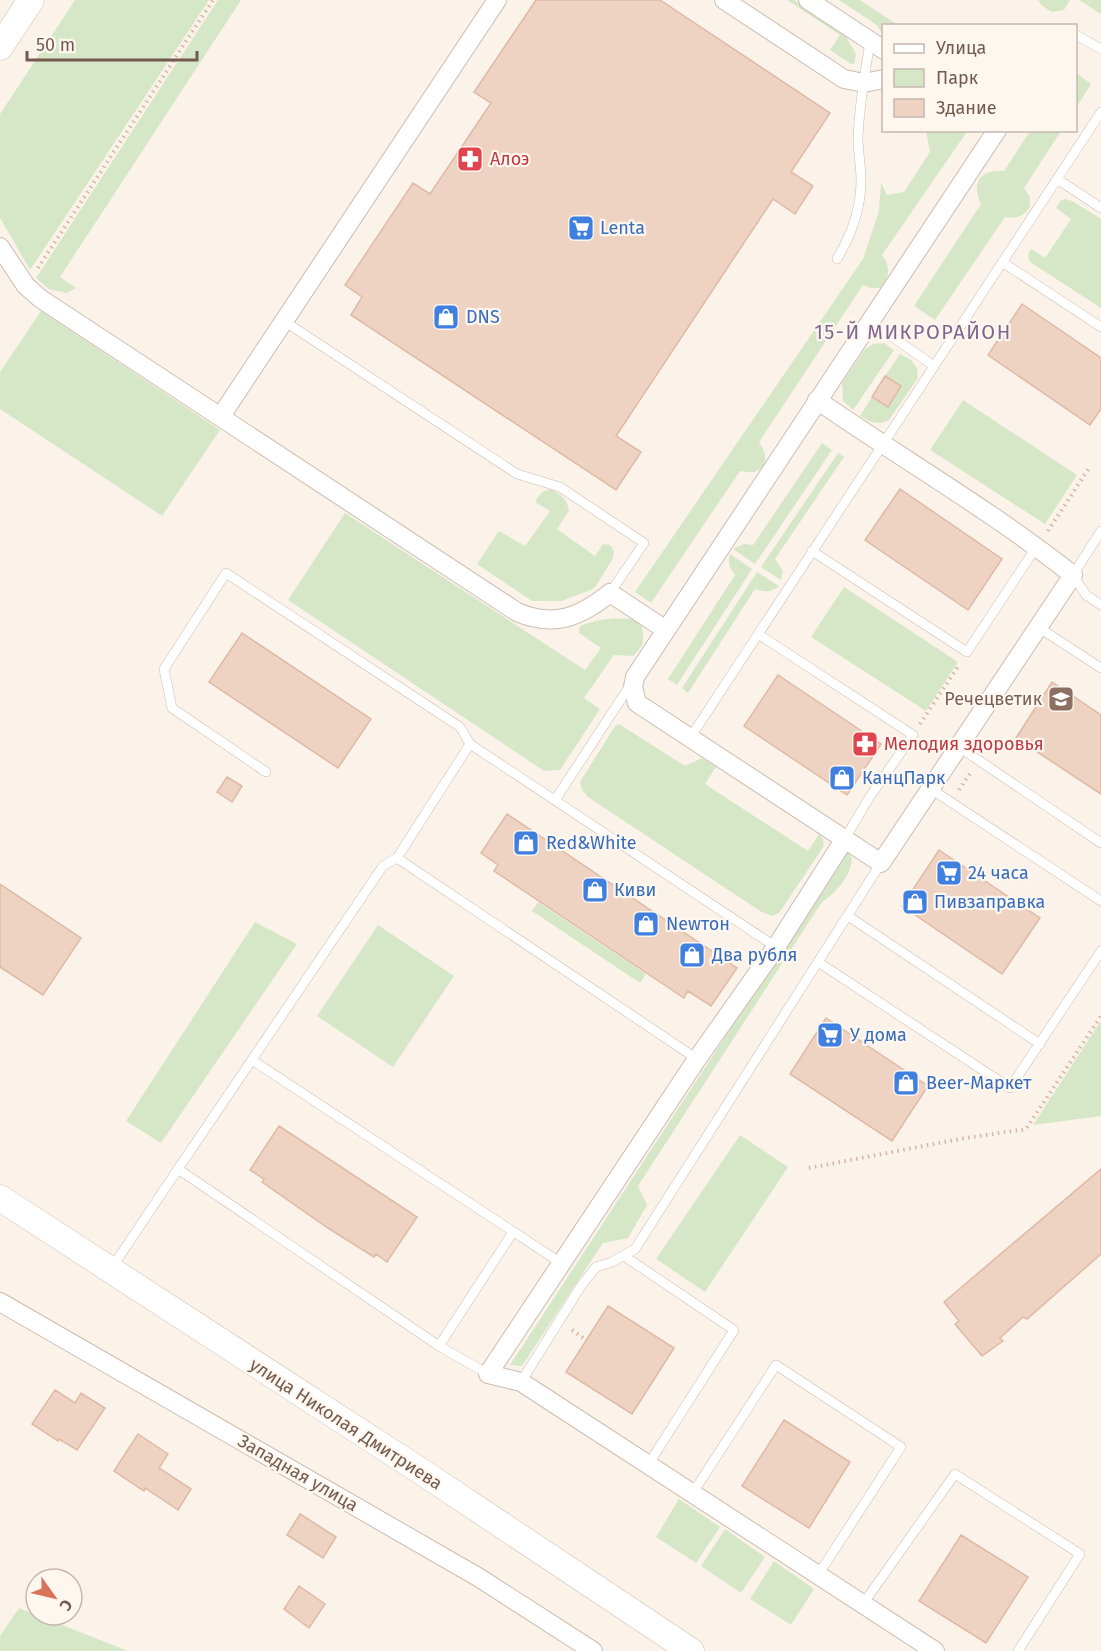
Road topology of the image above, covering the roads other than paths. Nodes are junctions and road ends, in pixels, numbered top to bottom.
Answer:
1 (31, 0) edge
2 (497, 0) edge
3 (724, 0) edge
4 (808, 0) edge
5 (1077, 35) edge
6 (877, 46) edge
7 (0, 47) edge
8 (1101, 50) edge
9 (882, 79) edge
10 (864, 83) junction
11 (1101, 112) edge
12 (996, 132) edge
13 (1057, 179) junction
14 (1101, 208) edge
15 (0, 247) edge
16 (837, 259) dead end
17 (1002, 262) junction
18 (284, 321) junction
19 (871, 322) junction
20 (1101, 327) edge
21 (934, 366) junction
22 (817, 400) junction
23 (221, 416) junction
24 (882, 445) junction
25 (1101, 531) edge
26 (1037, 546) junction
27 (812, 551) junction
28 (1073, 574) junction
29 (610, 593) junction
30 (1101, 605) edge
31 (1038, 627) junction
32 (666, 630) junction
33 (759, 634) junction
34 (1101, 668) edge
35 (635, 677) junction
36 (690, 738) junction
37 (470, 744) junction
38 (959, 747) junction
39 (266, 772) dead end
40 (931, 789) junction
41 (555, 800) junction
42 (844, 840) junction
43 (1101, 843) edge
44 (397, 858) junction
45 (881, 863) junction
46 (1101, 901) edge
47 (848, 916) junction
48 (776, 947) junction
49 (1101, 951) edge
50 (818, 962) junction
51 (1040, 1044) junction
52 (697, 1059) junction
53 (252, 1060) junction
54 (178, 1169) junction
55 (0, 1198) edge
56 (513, 1232) junction
57 (624, 1256) junction
58 (561, 1263) junction
59 (110, 1270) junction
60 (0, 1302) edge
61 (439, 1346) junction
62 (488, 1374) junction
63 (521, 1382) junction
64 (648, 1465) junction
65 (692, 1494) junction
66 (818, 1575) junction
67 (863, 1604) junction
68 (593, 1651) edge
69 (691, 1651) edge
70 (936, 1651) edge
71 (1018, 1651) edge

1 - 7 main road
2 - 18 street
3 - 10 street
4 - 6 street
5 - 8 lane
6 - 10 lane
9 - 10 street
10 - 16 lane
11 - 13 lane
12 - 19 street
13 - 14 lane
13 - 17 lane
15 - 23 street
17 - 20 lane
17 - 21 lane
18 - 23 street
18 - 29 lane
19 - 21 lane
19 - 22 street
21 - 24 lane
22 - 24 street
22 - 32 street
23 - 29 street
24 - 26 street
24 - 27 lane
25 - 28 lane
26 - 27 lane
26 - 28 street
27 - 33 lane
28 - 30 lane
28 - 31 street
29 - 32 street
31 - 34 lane
31 - 38 street
32 - 35 street
33 - 36 lane
33 - 42 lane
35 - 36 street
35 - 41 lane
36 - 42 street
37 - 39 lane
37 - 41 lane
37 - 44 lane
38 - 40 street
38 - 43 lane
40 - 45 street
40 - 46 lane
41 - 48 lane
42 - 45 street
42 - 48 street
44 - 52 lane
44 - 53 lane
45 - 47 lane
47 - 50 lane
47 - 51 lane
48 - 52 street
49 - 51 lane
50 - 51 lane
50 - 57 lane
52 - 58 street
53 - 54 lane
53 - 56 lane
54 - 59 lane
54 - 61 lane
55 - 59 main road, улица Николая Дмитриева
56 - 58 lane
56 - 61 lane
57 - 63 lane
57 - 64 lane
58 - 62 street
59 - 69 main road, улица Николая Дмитриева
60 - 68 street, Западная улица
61 - 62 lane
62 - 63 street
63 - 64 street
64 - 65 street
65 - 66 street
65 - 66 lane
66 - 67 street
67 - 70 street
67 - 71 lane

